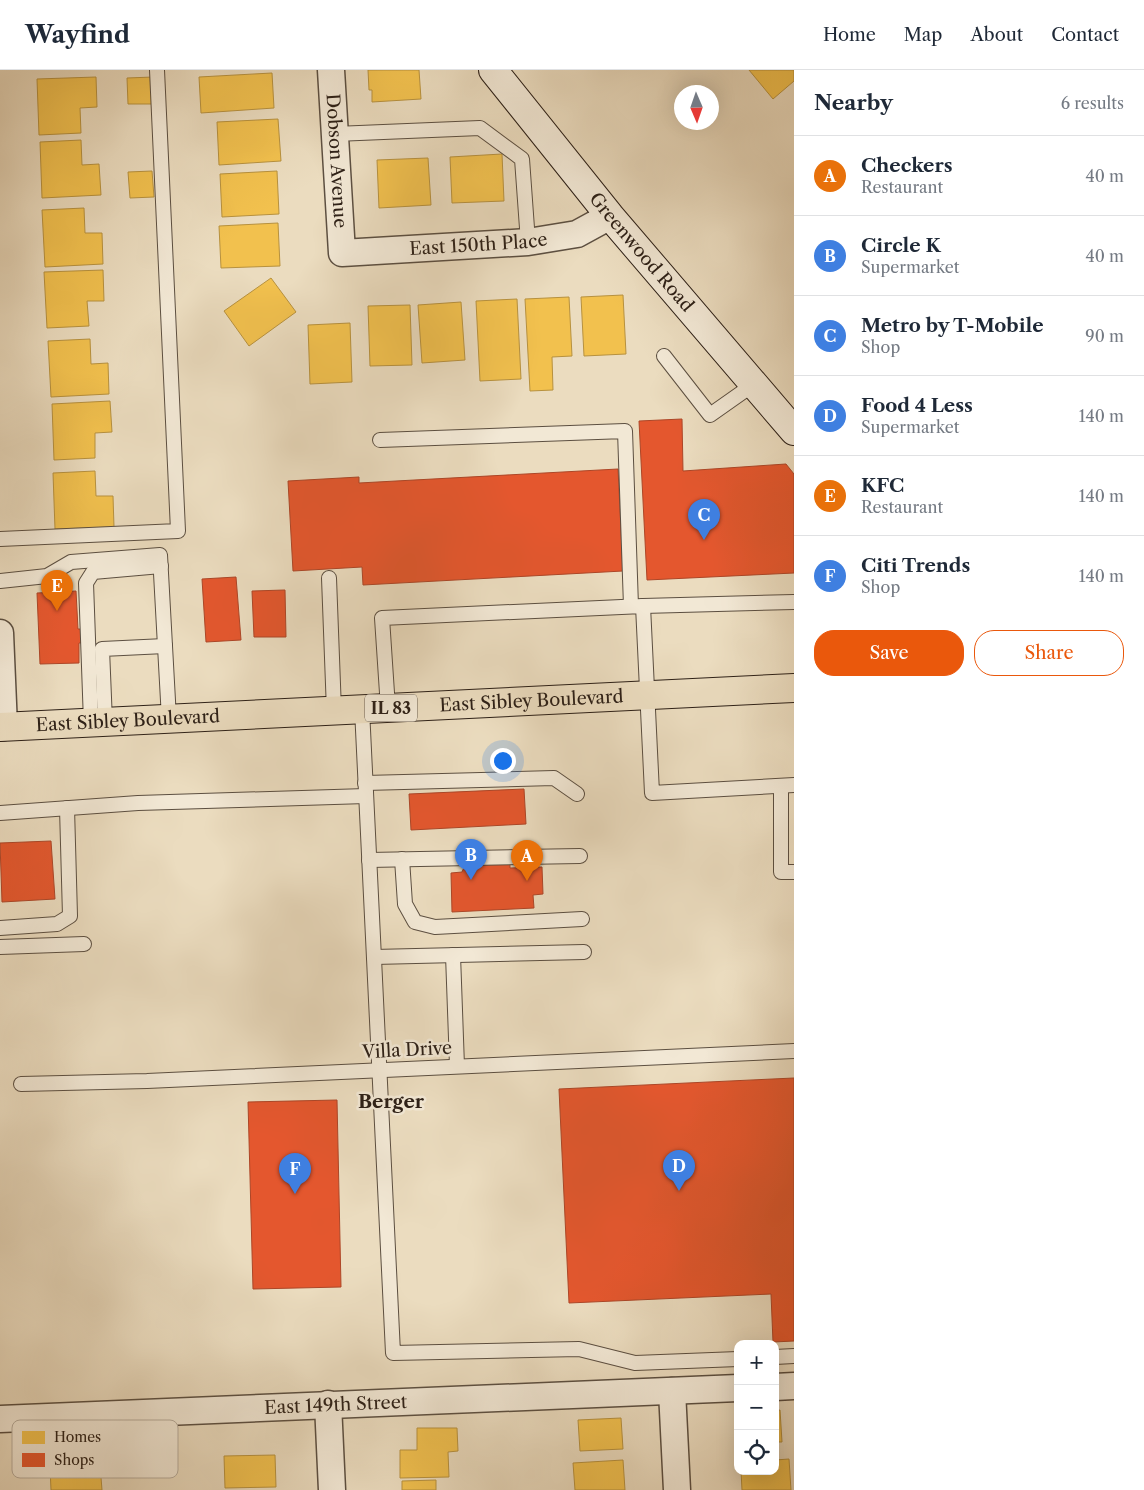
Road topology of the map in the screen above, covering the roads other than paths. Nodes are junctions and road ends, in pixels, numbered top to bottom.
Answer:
1 (157, 70) edge
2 (331, 70) edge
3 (493, 70) edge
4 (335, 134) junction
5 (610, 216) junction
6 (528, 242) junction
7 (342, 253) joint
8 (664, 356) dead end
9 (754, 384) junction
10 (794, 431) edge
11 (380, 440) dead end
12 (0, 539) edge
13 (161, 566) junction
14 (329, 578) dead end
15 (0, 581) edge
16 (794, 602) edge
17 (637, 606) junction
18 (0, 633) edge
19 (165, 646) junction
20 (794, 688) edge
21 (647, 695) junction
22 (375, 708) junction
23 (334, 710) junction
24 (169, 718) junction
25 (98, 722) junction
26 (2, 727) edge
27 (787, 786) edge
28 (366, 790) junction
29 (577, 794) dead end
30 (67, 808) junction
31 (0, 813) edge
32 (580, 856) dead end
33 (402, 859) junction
34 (369, 860) junction
35 (794, 872) edge
36 (582, 919) dead end
37 (0, 928) edge
38 (84, 944) dead end
39 (0, 947) edge
40 (584, 952) dead end
41 (453, 955) junction
42 (374, 957) junction
43 (794, 1051) edge
44 (458, 1066) junction
45 (379, 1070) junction
46 (21, 1084) dead end
47 (794, 1356) edge
48 (779, 1357) edge
49 (734, 1359) edge
50 (794, 1386) edge
51 (779, 1387) edge
52 (734, 1388) edge
53 (672, 1391) junction
54 (328, 1404) junction
55 (0, 1419) edge
56 (332, 1490) edge
57 (677, 1490) edge

1 - 12 lane
2 - 4 street, Dobson Avenue
3 - 5 street, Greenwood Road
4 - 6 lane
4 - 7 street, Dobson Avenue
5 - 6 street, East 150th Place
5 - 9 street, Greenwood Road
6 - 7 street, East 150th Place
8 - 9 lane
9 - 10 street, Greenwood Road
11 - 17 lane
13 - 15 lane
13 - 19 lane
13 - 25 lane
14 - 23 lane
16 - 17 lane
17 - 21 lane
17 - 22 lane
18 - 26 street
19 - 24 lane
19 - 25 lane
20 - 21 main road, East Sibley Boulevard / IL 83
21 - 22 main road, East Sibley Boulevard / IL 83
21 - 27 lane
22 - 23 main road, East Sibley Boulevard / IL 83
22 - 28 lane
23 - 24 main road, East Sibley Boulevard / IL 83
24 - 25 main road, East Sibley Boulevard / IL 83
25 - 26 main road, East Sibley Boulevard / IL 83
27 - 35 lane
28 - 29 lane
28 - 30 lane
28 - 34 lane
30 - 31 lane
30 - 37 lane
32 - 33 lane
33 - 34 lane
33 - 36 lane
34 - 42 lane
38 - 39 lane
40 - 41 lane
41 - 42 lane
41 - 44 lane
42 - 45 lane
43 - 44 lane, Villa Drive
44 - 45 lane, Villa Drive
45 - 46 lane, Villa Drive
45 - 49 lane
47 - 48 lane
50 - 51 street
52 - 53 street, East 149th Street
53 - 54 street, East 149th Street
53 - 57 street
54 - 55 street, East 149th Street
54 - 56 street

